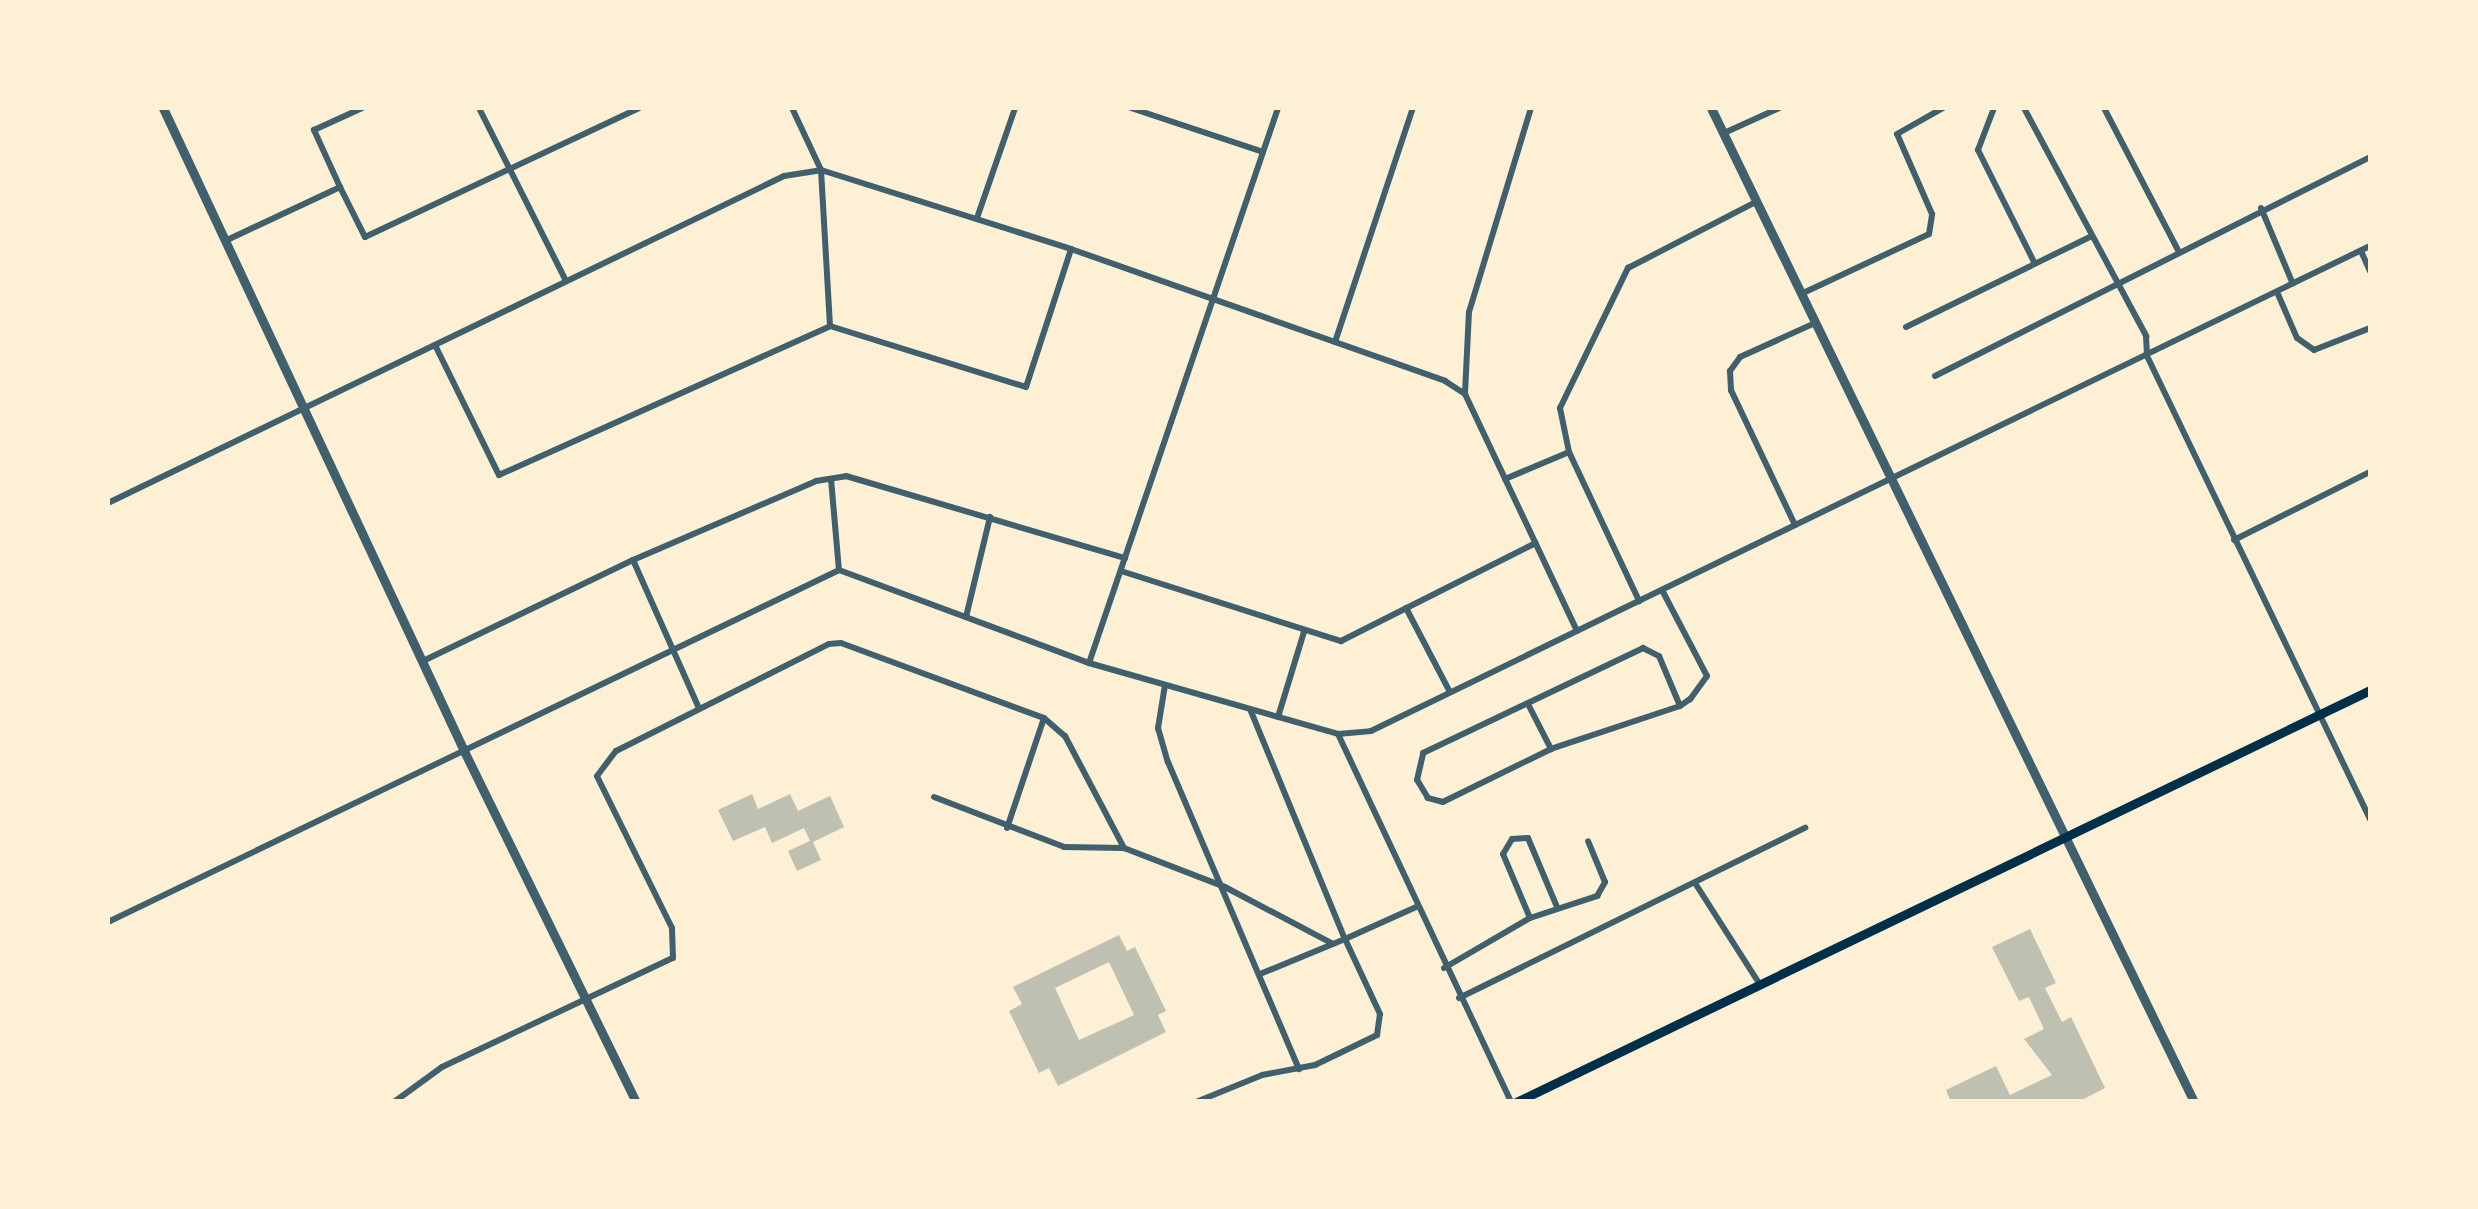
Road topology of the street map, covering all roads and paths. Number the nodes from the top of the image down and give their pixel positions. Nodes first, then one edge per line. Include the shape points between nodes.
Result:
1 (164, 108) edge
2 (362, 108) edge
3 (479, 108) edge
4 (639, 108) edge
5 (792, 108) edge
6 (1015, 108) edge
7 (1131, 108) edge
8 (1278, 108) edge
9 (1414, 108) edge
10 (1530, 108) edge
11 (1711, 108) edge
12 (1779, 108) edge
13 (1943, 108) edge
14 (1994, 108) edge
15 (2024, 108) edge
16 (2104, 108) edge
17 (1724, 133) junction
18 (1263, 152) junction
19 (2370, 157) edge
20 (510, 168) junction
21 (821, 170) junction
22 (340, 187) junction
23 (1756, 202) junction
24 (2262, 208) junction
25 (977, 218) junction
26 (2092, 236) junction
27 (227, 240) junction
28 (2370, 246) edge
29 (1071, 248) junction
30 (2178, 250) junction
31 (2362, 251) junction
32 (2035, 264) junction
33 (2370, 271) edge
34 (565, 279) junction
35 (2293, 284) junction
36 (2119, 286) junction
37 (2277, 292) junction
38 (1801, 294) junction
39 (1214, 300) junction
40 (1815, 323) junction
41 (830, 326) junction
42 (1906, 328) dead end
43 (2370, 328) edge
44 (1335, 342) junction
45 (435, 345) junction
46 (2147, 356) junction
47 (1935, 376) dead end
48 (1465, 394) junction
49 (308, 409) junction
50 (1569, 452) junction
51 (2370, 472) edge
52 (830, 479) junction
53 (1505, 479) junction
54 (1891, 479) junction
55 (108, 503) edge
56 (990, 516) junction
57 (1795, 525) junction
58 (2234, 540) junction
59 (1536, 543) junction
60 (1125, 558) junction
61 (634, 560) junction
62 (840, 570) junction
63 (1121, 571) junction
64 (1662, 590) junction
65 (1639, 601) junction
66 (1406, 608) junction
67 (966, 618) junction
68 (1577, 631) junction
69 (1304, 632) junction
70 (674, 651) junction
71 (422, 661) junction
72 (1089, 664) junction
73 (1165, 685) junction
74 (2370, 690) edge
75 (1450, 692) junction
76 (1528, 704) junction
77 (1680, 706) junction
78 (699, 708) junction
79 (1250, 709) junction
80 (2320, 716) junction
81 (1278, 717) junction
82 (1044, 718) junction
83 (1338, 734) junction
84 (1551, 749) junction
85 (464, 751) junction
86 (934, 797) dead end
87 (2370, 819) edge
88 (1006, 828) junction
89 (1804, 828) dead end
90 (2064, 835) junction
91 (1588, 840) dead end
92 (1124, 848) junction
93 (1695, 883) junction
94 (1225, 886) junction
95 (1556, 906) junction
96 (1416, 907) junction
97 (1530, 918) junction
98 (108, 922) edge
99 (1345, 939) junction
100 (1333, 944) junction
101 (1444, 968) junction
102 (1260, 974) junction
103 (1759, 983) junction
104 (1460, 998) junction
105 (587, 1003) junction
106 (1299, 1069) junction
107 (404, 1090) junction
108 (394, 1102) edge
109 (409, 1102) edge
110 (636, 1102) edge
111 (1196, 1102) edge
112 (1513, 1102) edge
113 (2194, 1102) edge

1 - 27 street
2 - 22 street via 314,130
3 - 20 street
4 - 20 street
5 - 21 street
6 - 25 street
7 - 18 street
8 - 18 street
9 - 44 street
10 - 48 street via 1468,312
11 - 17 street
12 - 17 street
13 - 38 street via 1897,134 1932,214 1929,234
14 - 32 street via 1978,150
15 - 26 street
16 - 30 street
17 - 23 street
18 - 39 street
19 - 24 street
20 - 22 street via 366,236
20 - 34 street
21 - 25 street
21 - 34 street via 784,176
21 - 41 street
22 - 27 street
23 - 38 street
23 - 50 street via 1628,268 1560,408
24 - 30 street
24 - 35 street
25 - 29 street
26 - 32 street
26 - 36 street
27 - 49 street
28 - 31 street
29 - 39 street
29 - 41 street via 1026,386
30 - 36 street
31 - 33 street
31 - 35 street
32 - 42 street
34 - 45 street
35 - 37 street
36 - 46 street via 2146,336
36 - 47 street
37 - 43 street via 2297,338 2314,350
37 - 46 street
38 - 40 street
39 - 44 street
39 - 60 street
40 - 54 street
40 - 57 street via 1740,358 1730,371 1731,390
41 - 45 street via 498,475
44 - 48 street
45 - 49 street
46 - 54 street
46 - 58 street
48 - 53 street
49 - 55 street
49 - 71 street
50 - 53 street
50 - 65 street
51 - 58 street
52 - 56 street via 846,476
52 - 61 street
52 - 62 street
53 - 59 street
54 - 57 street
54 - 90 street
56 - 60 street
56 - 67 street
57 - 64 street
58 - 80 street
59 - 66 street
59 - 68 street
60 - 63 street
61 - 70 street
61 - 71 street
62 - 67 street
62 - 70 street
63 - 69 street
63 - 72 street
64 - 65 street
64 - 77 street via 1707,676
65 - 68 street
66 - 69 street via 1341,641
66 - 75 street
67 - 72 street
68 - 75 street
69 - 81 street
70 - 78 street
70 - 85 street
71 - 85 street
72 - 73 street
73 - 79 street
73 - 94 street via 1158,728 1168,762
74 - 80 main road
75 - 83 street via 1370,731
76 - 77 street via 1643,648 1659,656
76 - 84 street
76 - 84 street via 1423,754 1417,780 1428,798 1443,802
77 - 84 street
78 - 82 street via 841,643
78 - 105 street via 616,751 596,776 676,944 664,967
79 - 81 street
79 - 99 street
80 - 87 street
80 - 90 main road
81 - 83 street
82 - 88 street
82 - 92 street via 1066,736
83 - 96 street
85 - 98 street
85 - 105 street
86 - 88 street
88 - 92 street via 1064,847
89 - 93 street
90 - 103 main road
90 - 113 street
91 - 95 street via 1603,890
92 - 94 street
93 - 103 street
93 - 104 street
94 - 100 street
94 - 102 street
95 - 97 street
95 - 97 street via 1528,838 1512,840 1503,854
96 - 99 street
96 - 101 street
97 - 101 street
99 - 100 street
99 - 106 street via 1381,1026 1377,1035
100 - 102 street
101 - 104 street
102 - 106 street
103 - 112 main road
104 - 112 street
105 - 107 street
105 - 110 street
106 - 111 street via 1262,1074
107 - 108 street
107 - 109 street

